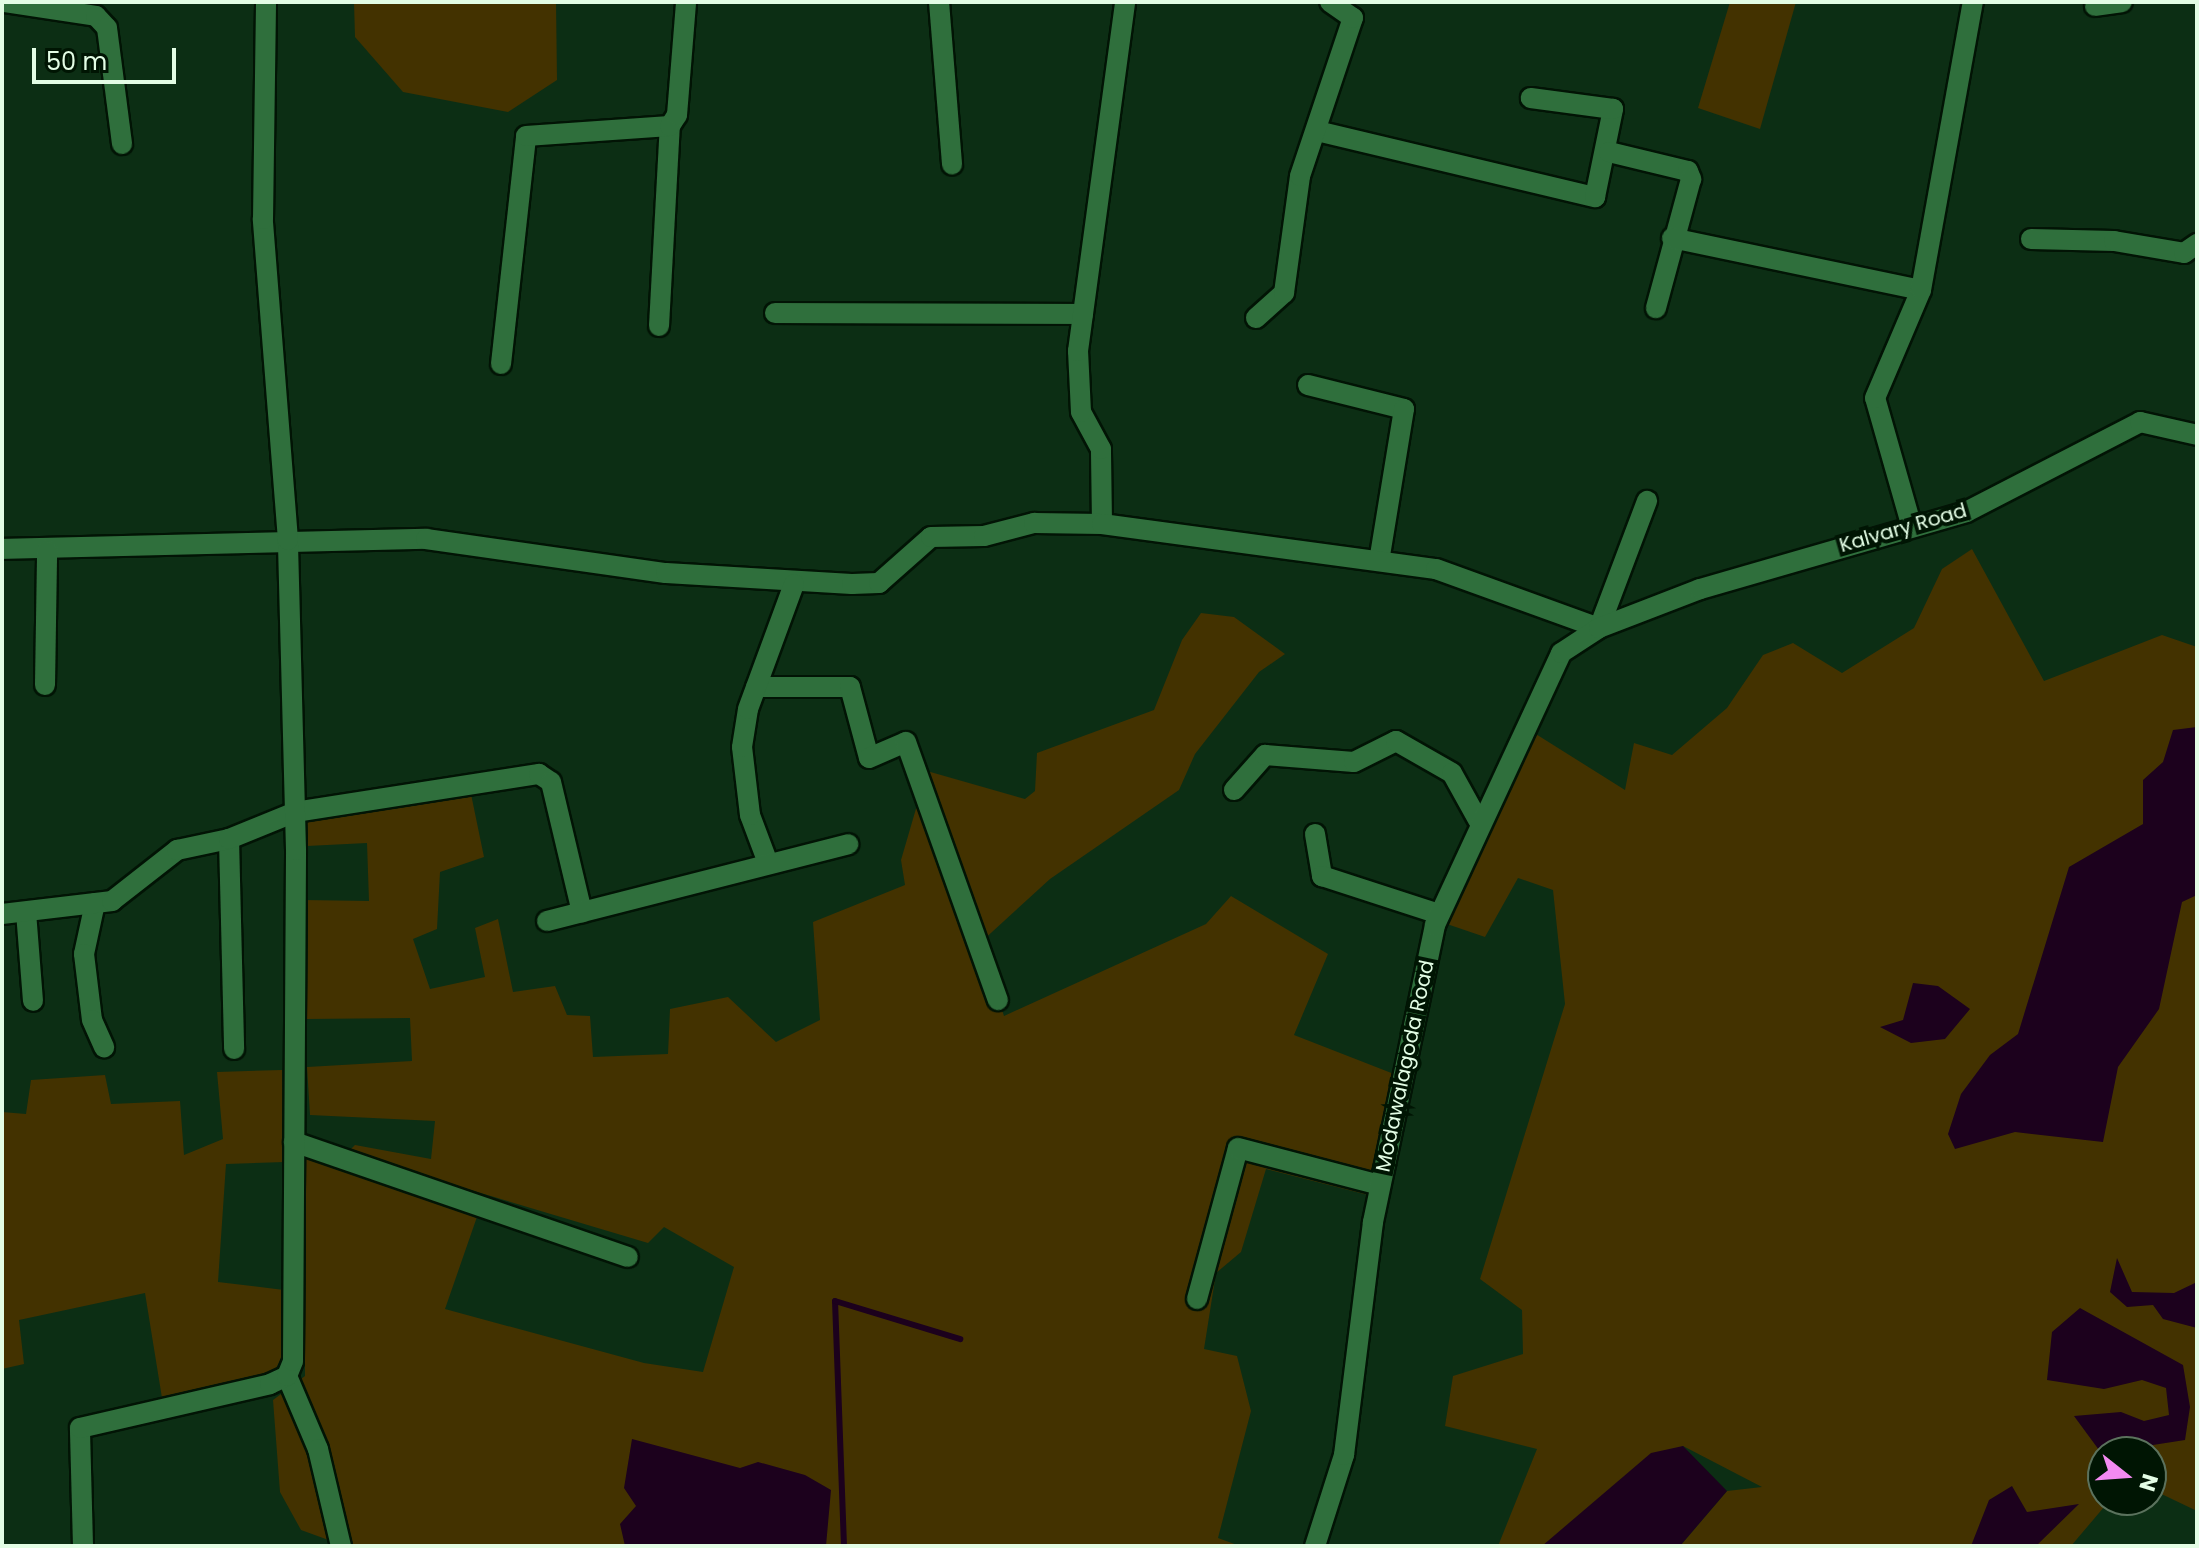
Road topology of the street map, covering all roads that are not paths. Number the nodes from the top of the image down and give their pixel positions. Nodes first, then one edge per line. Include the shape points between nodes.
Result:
1 (5, 2) edge
2 (266, 2) edge
3 (686, 2) edge
4 (939, 2) edge
5 (1125, 2) edge
6 (1330, 2) edge
7 (1973, 2) edge
8 (2122, 2) edge
9 (2095, 6) dead end
10 (1531, 98) dead end
11 (670, 126) junction
12 (1317, 131) junction
13 (122, 144) dead end
14 (1609, 152) junction
15 (952, 164) dead end
16 (1672, 238) junction
17 (2031, 239) dead end
18 (2197, 244) edge
19 (1921, 290) junction
20 (1656, 308) dead end
21 (775, 313) dead end
22 (1083, 314) junction
23 (1256, 318) dead end
24 (659, 326) dead end
25 (501, 364) dead end
26 (1308, 385) dead end
27 (2197, 435) edge
28 (1647, 501) dead end
29 (1102, 524) junction
30 (1911, 524) junction
31 (288, 540) junction
32 (2, 549) edge
33 (47, 551) junction
34 (1379, 561) junction
35 (794, 584) junction
36 (1599, 628) junction
37 (45, 685) dead end
38 (756, 687) junction
39 (1234, 790) dead end
40 (295, 812) junction
41 (1478, 820) junction
42 (1315, 834) dead end
43 (229, 839) junction
44 (848, 844) dead end
45 (768, 863) junction
46 (95, 903) junction
47 (26, 912) junction
48 (582, 912) junction
49 (2, 914) edge
50 (1439, 914) junction
51 (547, 921) dead end
52 (998, 1000) dead end
53 (33, 1001) dead end
54 (104, 1047) dead end
55 (234, 1049) dead end
56 (294, 1142) junction
57 (1380, 1185) junction
58 (628, 1257) dead end
59 (1197, 1299) dead end
60 (287, 1376) junction
61 (83, 1546) edge
62 (341, 1546) edge
63 (1315, 1546) edge

1 - 13 street via 96,16 107,28
2 - 31 street via 263,219
3 - 11 street via 677,115
4 - 15 street
5 - 22 street
6 - 12 street via 1353,18
7 - 19 street
8 - 9 street
10 - 14 street via 1613,109
11 - 24 street
11 - 25 street via 526,136
12 - 14 street via 1595,197
12 - 23 street via 1293,212 1284,293
14 - 16 street via 1688,171
16 - 19 street
16 - 20 street
17 - 18 street via 2114,241 2184,253
19 - 30 street via 1875,398
21 - 22 street
22 - 29 street via 1079,395 1101,449
26 - 34 street via 1404,409
27 - 30 street, Kalvary Road via 2140,422 1966,512
28 - 36 street
29 - 34 street
29 - 35 street via 1034,523 984,536 931,537 879,583
30 - 36 street, Kalvary Road
31 - 33 street
31 - 35 street via 426,539
31 - 40 street
32 - 33 street
33 - 37 street
34 - 36 street via 1436,569
35 - 38 street
36 - 41 street, Modawalagoda Road via 1561,653
38 - 45 street via 743,776
38 - 52 street via 850,687 869,758 906,742
39 - 41 street via 1265,755 1354,762 1396,741 1452,773
40 - 43 street
40 - 48 street via 539,774 551,782
40 - 56 street
41 - 50 street, Modawalagoda Road
42 - 50 street via 1322,876
43 - 46 street via 177,850 125,892
43 - 55 street
44 - 45 street
45 - 48 street
46 - 47 street
46 - 54 street via 84,954 92,1020
47 - 49 street
47 - 53 street
48 - 51 street
50 - 57 street, Modawalagoda Road
56 - 58 street
56 - 60 street
57 - 59 street via 1238,1148
57 - 63 street, Modawalagoda Road via 1344,1455
60 - 61 street via 80,1428
60 - 62 street via 318,1449

